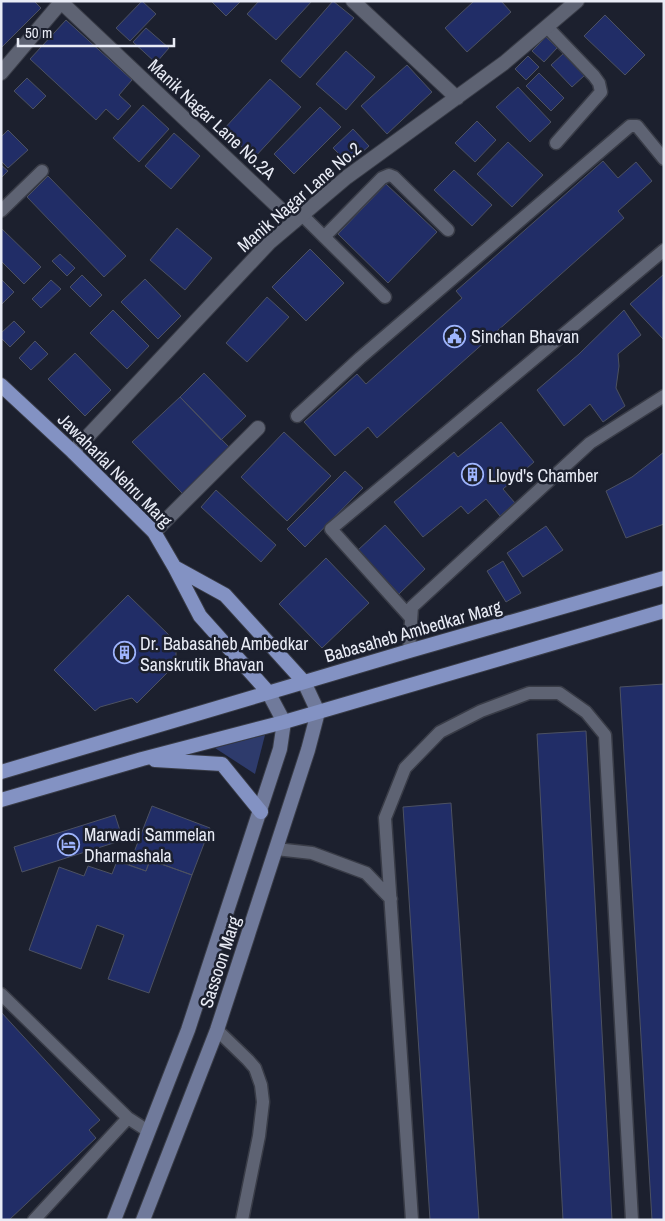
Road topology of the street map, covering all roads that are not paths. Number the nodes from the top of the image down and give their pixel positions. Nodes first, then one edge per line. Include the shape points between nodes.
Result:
1 (577, 1) edge
2 (61, 2) edge
3 (355, 2) edge
4 (547, 27) junction
5 (1, 73) edge
6 (457, 98) junction
7 (556, 143) dead end
8 (664, 159) edge
9 (42, 171) dead end
10 (1, 210) edge
11 (298, 218) junction
12 (448, 230) dead end
13 (324, 237) junction
14 (664, 250) edge
15 (385, 297) dead end
16 (1, 385) edge
17 (664, 396) edge
18 (297, 416) dead end
19 (258, 428) dead end
20 (73, 452) junction
21 (154, 532) junction
22 (175, 568) junction
23 (664, 578) edge
24 (664, 611) edge
25 (411, 618) junction
26 (409, 650) junction
27 (304, 682) junction
28 (268, 692) junction
29 (318, 712) junction
30 (284, 722) junction
31 (142, 759) junction
32 (1, 772) edge
33 (1, 800) edge
34 (261, 812) junction
35 (276, 849) junction
36 (391, 899) junction
37 (1, 994) edge
38 (217, 1030) junction
39 (128, 1118) junction
40 (148, 1131) junction
41 (34, 1220) edge
42 (114, 1220) edge
43 (143, 1220) edge
44 (242, 1220) edge
45 (412, 1220) edge
46 (632, 1220) edge

1 - 4 street, Manik Nagar Lane No.2
2 - 5 street
2 - 11 street, Manik Nagar Lane No.2A
3 - 6 street
4 - 6 street, Manik Nagar Lane No.2
4 - 7 lane via 599,82 601,92
6 - 11 street, Manik Nagar Lane No.2 via 347,177
8 - 18 lane via 637,126 630,126
9 - 10 lane
11 - 13 lane
11 - 20 street, Manik Nagar Lane No.2 via 269,243
12 - 13 lane via 389,175 382,178
13 - 15 lane
14 - 25 lane via 331,529
16 - 20 main road, Jawaharlal Nehru Marg
17 - 25 lane via 590,443 412,607
19 - 21 street
20 - 21 main road, Jawaharlal Nehru Marg
21 - 22 main road, Jawaharlal Nehru Marg
22 - 27 main road via 225,595
22 - 28 main road, Jawaharlal Nehru Marg via 200,616
23 - 26 main road, Babasaheb Ambedkar Marg
24 - 29 main road
25 - 26 lane
26 - 27 main road, Babasaheb Ambedkar Marg
27 - 28 main road, Babasaheb Ambedkar Marg
27 - 29 main road
28 - 30 main road
28 - 32 main road, Babasaheb Ambedkar Marg
29 - 30 main road
29 - 35 main road, Sassoon Marg
30 - 31 main road
30 - 34 main road, Sassoon Marg via 280,749
31 - 33 main road
31 - 34 main road via 222,764
34 - 40 main road, Sassoon Marg via 188,1030
35 - 36 lane via 312,853 366,873
35 - 38 main road, Sassoon Marg
36 - 45 lane
36 - 46 lane via 385,818 405,768 440,732 481,711 529,693 559,693 586,712 605,735
37 - 39 lane
38 - 43 main road, Sassoon Marg
38 - 44 lane via 255,1068 262,1085 259,1136
39 - 40 lane
39 - 41 lane
40 - 42 main road, Sassoon Marg

